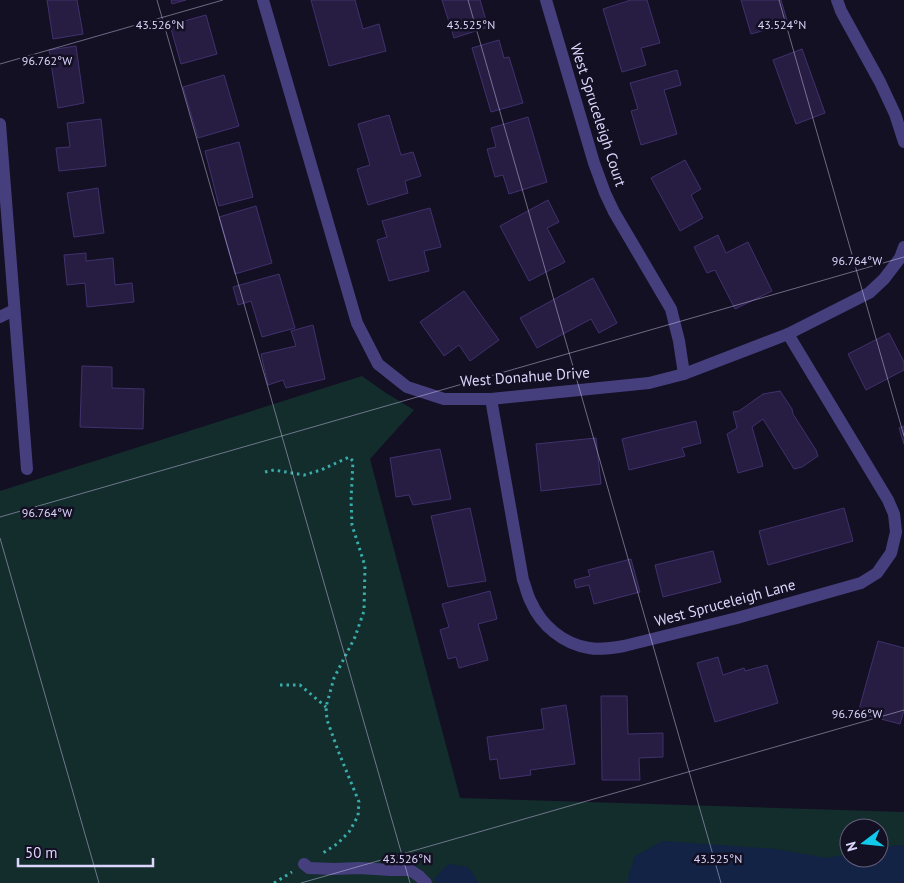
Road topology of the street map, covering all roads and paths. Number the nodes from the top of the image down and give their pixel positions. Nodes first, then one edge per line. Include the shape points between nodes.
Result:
1 (263, 0) edge
2 (546, 0) edge
3 (837, 0) edge
4 (0, 124) edge
5 (904, 142) edge
6 (904, 247) edge
7 (14, 310) junction
8 (0, 317) edge
9 (788, 334) junction
10 (684, 374) junction
11 (492, 399) junction
12 (27, 468) dead end
13 (265, 472) dead end
14 (280, 685) dead end
15 (326, 707) junction
16 (304, 864) junction
17 (274, 883) edge
18 (426, 883) edge

1 - 11 street, West Donahue Drive via 357,323 378,364 407,386 444,399
2 - 10 street, West Spruceleigh Court via 605,193 671,309
3 - 5 street via 880,82
4 - 7 street
6 - 9 street, West Donahue Drive via 900,258 870,293
7 - 8 street
7 - 12 street
9 - 10 street, West Donahue Drive
9 - 11 street, West Spruceleigh Lane via 888,500 896,532 891,553 878,572 861,583 624,646 588,648 568,641 542,621 530,602
10 - 11 street, West Donahue Drive via 649,383
13 - 15 path via 304,474 349,457 353,461 352,525 365,566 364,611 334,678
14 - 15 path via 300,685
15 - 16 path via 327,720 359,802 358,816 337,844
16 - 17 path
16 - 18 street via 309,868 410,870

